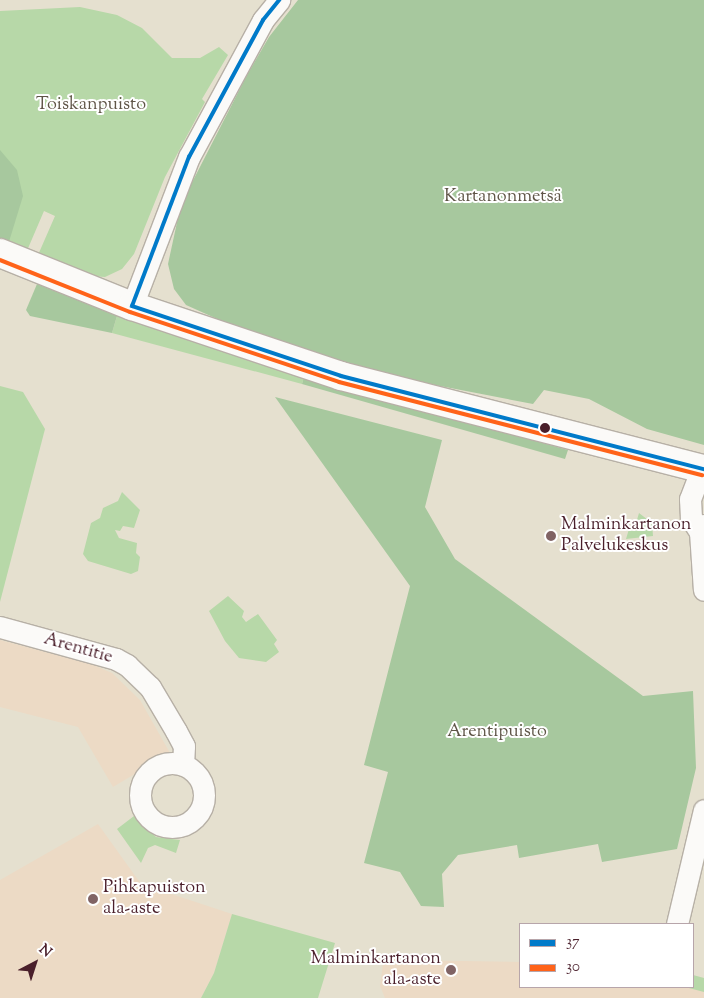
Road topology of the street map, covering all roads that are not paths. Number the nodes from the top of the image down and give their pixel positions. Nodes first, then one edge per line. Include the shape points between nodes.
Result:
1 (279, 0) edge
2 (0, 253) edge
3 (132, 306) junction
4 (703, 472) edge
5 (702, 529) edge
6 (704, 590) edge
7 (0, 628) edge
8 (183, 765) dead end
9 (704, 810) edge
10 (676, 923) edge

1 - 3 street via 263,20 189,157
2 - 3 main road
3 - 4 main road via 341,376
4 - 5 street via 690,499 691,518
5 - 6 street
7 - 8 street, Arentitie via 116,659 127,665 150,687 176,731 184,746
9 - 10 street

